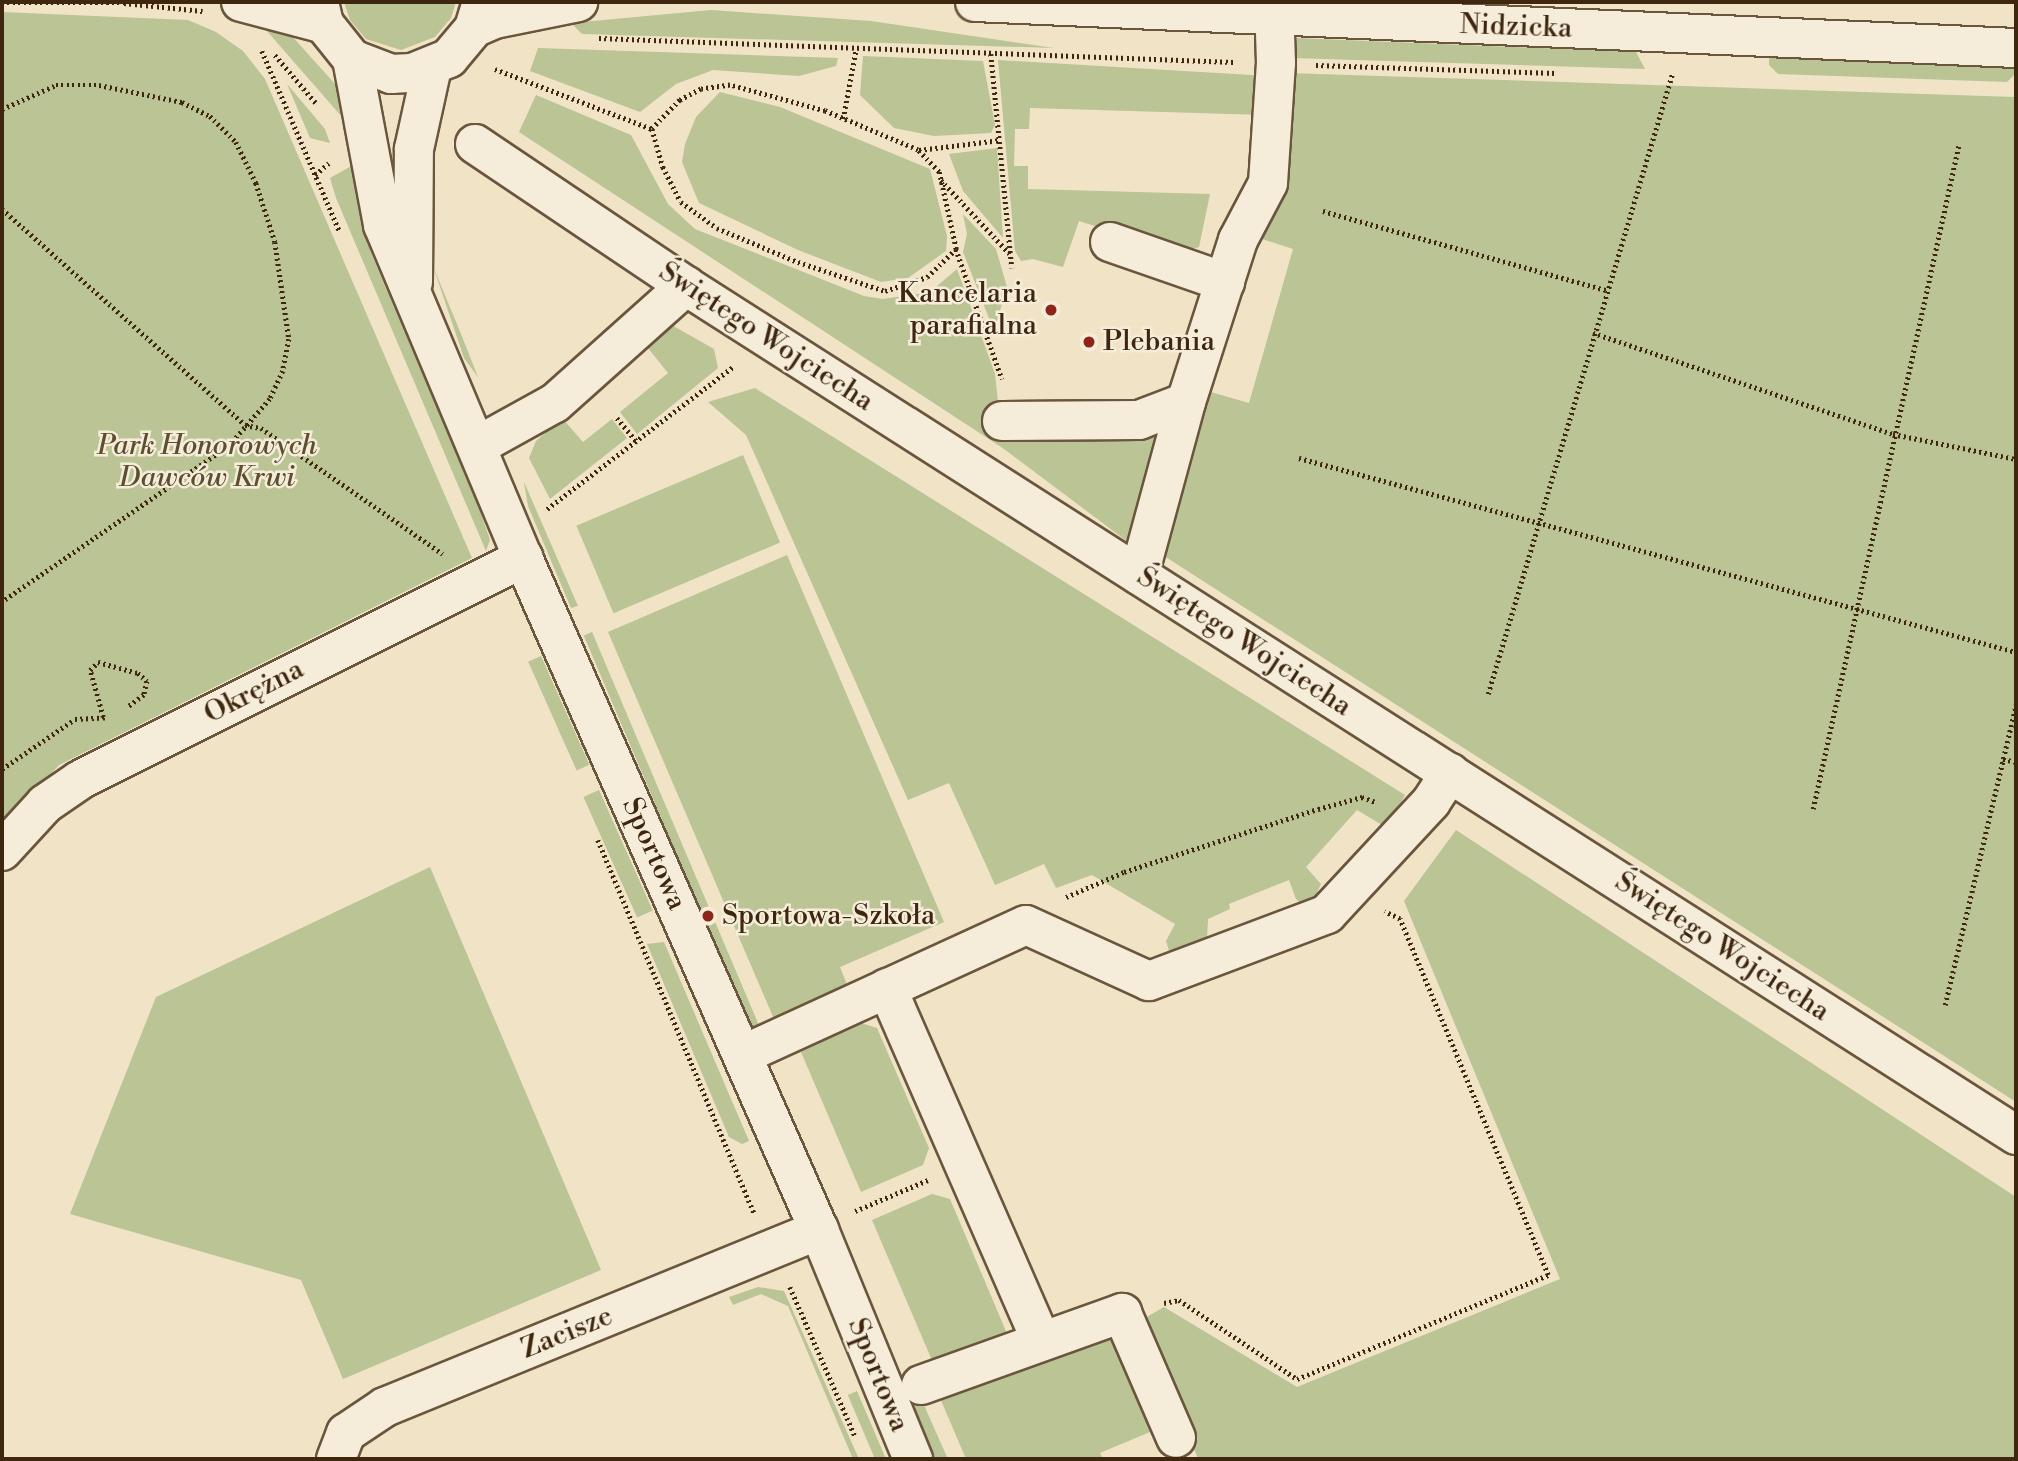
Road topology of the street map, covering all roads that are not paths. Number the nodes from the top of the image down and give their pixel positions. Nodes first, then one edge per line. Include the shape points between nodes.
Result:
1 (975, 2) edge
2 (227, 7) edge
3 (1275, 9) edge
4 (321, 13) edge
5 (478, 15) edge
6 (582, 20) edge
7 (2016, 48) edge
8 (352, 59) junction
9 (432, 67) junction
10 (475, 145) dead end
11 (1110, 242) dead end
12 (1225, 282) junction
13 (687, 286) junction
14 (412, 288) junction
15 (1186, 402) junction
16 (1012, 421) road end
17 (477, 446) junction
18 (523, 558) junction
19 (1139, 575) junction
20 (1450, 774) junction
21 (2, 852) edge
22 (887, 988) junction
23 (742, 1055) junction
24 (2016, 1135) edge
25 (833, 1222) junction
26 (1041, 1342) junction
27 (921, 1385) dead end
28 (1176, 1438) dead end
29 (336, 1459) edge
30 (913, 1459) edge

1 - 3 street, Nidzicka
2 - 4 street
3 - 7 street, Nidzicka
3 - 12 street via 1268,183 1238,240
4 - 8 street
5 - 6 street
5 - 9 street via 464,45
8 - 9 street via 391,74
8 - 14 street, Sportowa via 365,111 376,199
9 - 14 street via 414,149
10 - 13 street, Świętego Wojciecha
11 - 12 street
12 - 15 street
13 - 17 street via 555,402
13 - 19 street, Świętego Wojciecha
14 - 17 street, Sportowa
15 - 16 street via 1139,420
15 - 19 street
17 - 18 street, Sportowa
18 - 21 street, Okrężna via 80,780 45,804
18 - 23 street, Sportowa
19 - 20 street, Świętego Wojciecha
20 - 22 street via 1327,914 1149,981 1026,925
20 - 24 street, Świętego Wojciecha
22 - 23 street
22 - 26 street
23 - 25 street, Sportowa
25 - 29 street, Zacisze via 386,1407 346,1433
25 - 30 street, Sportowa
26 - 27 street
26 - 28 street via 1122,1313

